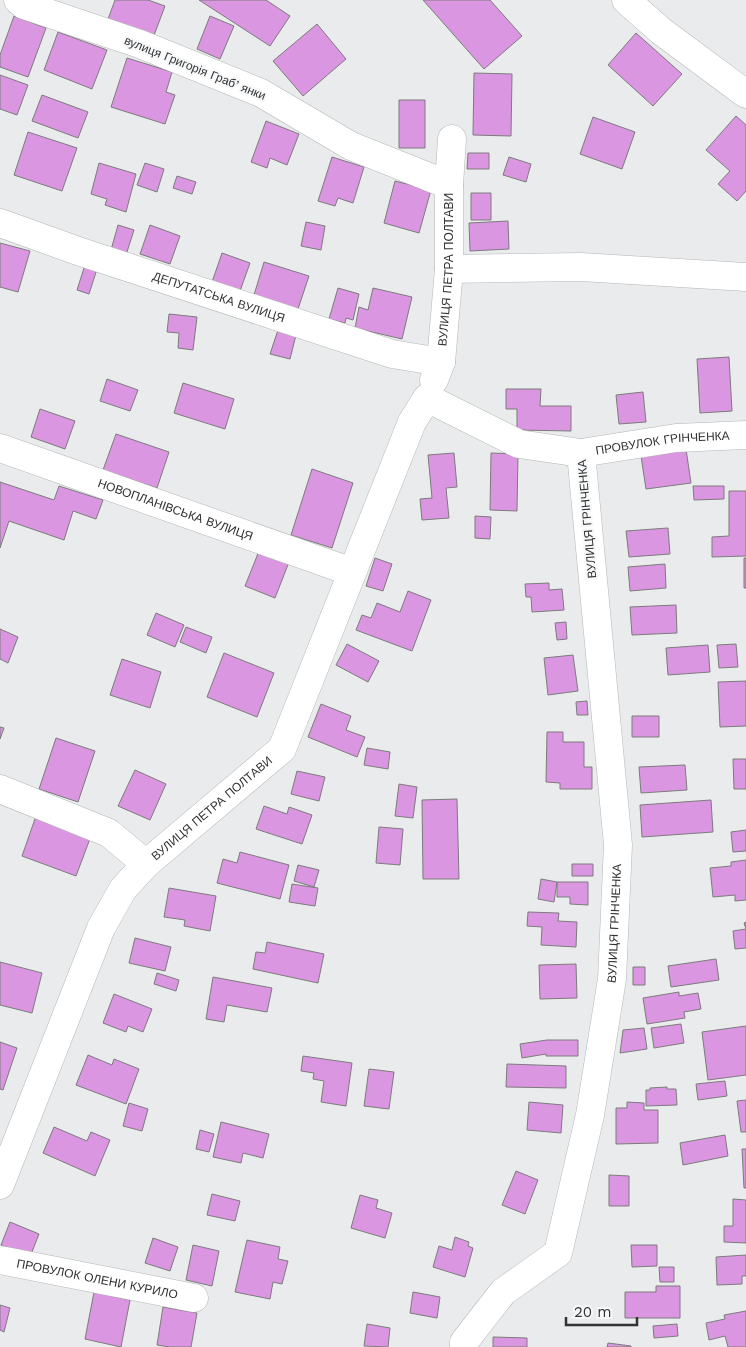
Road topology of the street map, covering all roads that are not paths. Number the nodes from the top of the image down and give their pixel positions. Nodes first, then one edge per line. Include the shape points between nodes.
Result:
1 (18, 0) edge
2 (626, 0) edge
3 (746, 94) edge
4 (452, 139) dead end
5 (449, 185) junction
6 (0, 223) edge
7 (450, 269) junction
8 (746, 276) edge
9 (441, 362) junction
10 (427, 398) junction
11 (746, 435) edge
12 (0, 448) edge
13 (580, 452) junction
14 (352, 572) junction
15 (0, 789) edge
16 (146, 864) junction
17 (0, 1185) edge
18 (0, 1260) edge
19 (194, 1298) dead end
20 (464, 1347) edge

1 - 5 street, вулиця Григорія Грабʼянки via 24,5 140,44 261,93 351,146
2 - 3 street via 661,31
4 - 5 street, ВУЛИЦЯ ПЕТРА ПОЛТАВИ
5 - 7 street, ВУЛИЦЯ ПЕТРА ПОЛТАВИ
6 - 9 street, ДЕПУТАТСЬКА ВУЛИЦЯ via 392,354
7 - 8 street via 581,267
7 - 9 street, ВУЛИЦЯ ПЕТРА ПОЛТАВИ
9 - 10 street, ВУЛИЦЯ ПЕТРА ПОЛТАВИ
10 - 13 street via 519,444
10 - 14 street, ВУЛИЦЯ ПЕТРА ПОЛТАВИ via 412,422
11 - 13 street, ПРОВУЛОК ГРІНЧЕНКА via 676,438
12 - 14 street, НОВОПЛАНІВСЬКА ВУЛИЦЯ
13 - 20 street, ВУЛИЦЯ ГРІНЧЕНКА via 618,845 612,979 590,1115 558,1253 503,1292 464,1342
14 - 16 street, ВУЛИЦЯ ПЕТРА ПОЛТАВИ via 282,749
15 - 16 street via 109,834
16 - 17 street, ВУЛИЦЯ ПЕТРА ПОЛТАВИ via 123,889 101,928
18 - 19 street, ПРОВУЛОК ОЛЕНИ КУРИЛО

